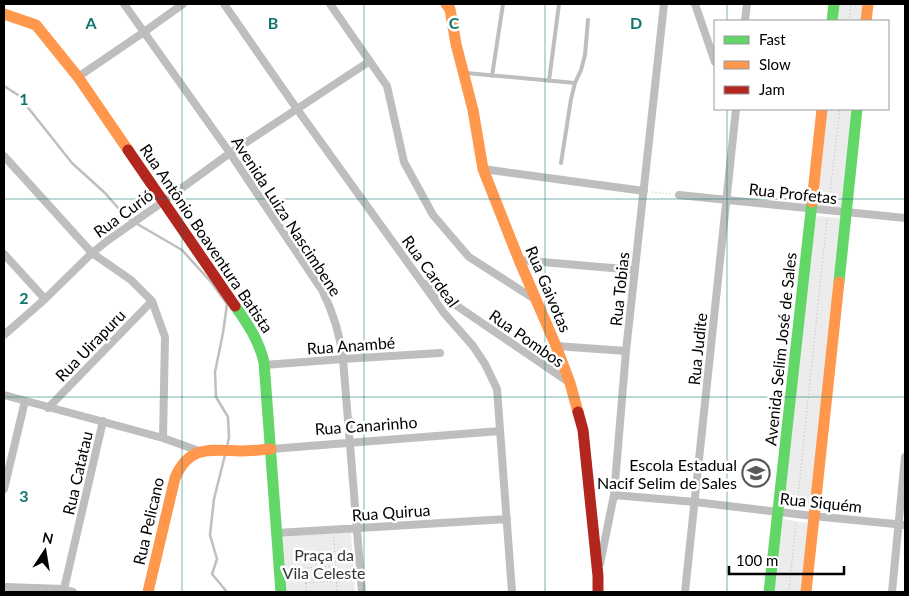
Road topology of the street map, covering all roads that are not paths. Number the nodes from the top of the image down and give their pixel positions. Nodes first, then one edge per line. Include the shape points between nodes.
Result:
1 (124, 4) edge
2 (182, 4) edge
3 (224, 4) edge
4 (330, 4) edge
5 (446, 4) edge
6 (503, 4) edge
7 (559, 4) edge
8 (664, 4) edge
9 (695, 4) edge
10 (746, 4) edge
11 (834, 4) edge
12 (868, 4) edge
13 (4, 14) edge
14 (588, 20) dead end
15 (745, 20) edge
16 (832, 20) edge
17 (866, 20) edge
18 (144, 32) junction
19 (714, 59) edge
20 (370, 61) junction
21 (464, 73) junction
22 (492, 76) junction
23 (78, 77) junction
24 (549, 81) junction
25 (575, 83) junction
26 (297, 109) junction
27 (732, 110) edge
28 (736, 110) edge
29 (822, 110) edge
30 (857, 110) edge
31 (735, 118) junction
32 (230, 153) junction
33 (4, 156) edge
34 (561, 163) dead end
35 (484, 169) junction
36 (644, 191) junction
37 (679, 195) road end
38 (726, 200) junction
39 (164, 201) junction
40 (811, 209) junction
41 (846, 213) junction
42 (905, 218) edge
43 (92, 253) junction
44 (4, 254) edge
45 (519, 260) junction
46 (635, 270) junction
47 (420, 280) junction
48 (45, 299) junction
49 (536, 300) junction
50 (152, 301) junction
51 (4, 335) edge
52 (556, 346) junction
53 (626, 351) junction
54 (440, 353) dead end
55 (343, 359) junction
56 (264, 365) junction
57 (570, 383) junction
58 (4, 395) edge
59 (25, 401) junction
60 (48, 408) junction
61 (103, 421) junction
62 (500, 431) junction
63 (163, 438) junction
64 (350, 442) junction
65 (271, 449) junction
66 (208, 452) junction
67 (905, 457) edge
68 (4, 489) edge
69 (614, 495) junction
70 (695, 502) junction
71 (777, 511) junction
72 (813, 516) junction
73 (507, 519) junction
74 (902, 525) edge
75 (357, 528) junction
76 (277, 534) junction
77 (598, 576) junction
78 (4, 587) edge
79 (64, 589) junction
80 (73, 592) edge
81 (148, 592) edge
82 (282, 592) edge
83 (362, 592) edge
84 (512, 592) edge
85 (598, 592) edge
86 (685, 592) edge
87 (769, 592) edge
88 (806, 592) edge
89 (892, 592) edge

1 - 18 street, Avenida Luiza Nascimbene
2 - 18 street
3 - 26 street, Rua Cardeal
4 - 20 street
5 - 21 street, Rua Gaivotas via 450,8
6 - 22 lane
7 - 24 lane
8 - 36 street, Rua Tobias
9 - 19 street
10 - 15 street
11 - 16 street
12 - 17 street
13 - 23 street, Rua Antônio Boaventura Batista via 36,24
14 - 25 lane via 585,55
18 - 23 street
18 - 32 street, Avenida Luiza Nascimbene
20 - 26 street, Rua Curió
20 - 49 street via 387,86 404,162 433,215 469,257
21 - 22 lane
21 - 35 street, Rua Gaivotas
22 - 24 lane
23 - 39 street, Rua Antônio Boaventura Batista
24 - 25 lane
25 - 34 lane
26 - 32 street, Rua Curió
26 - 47 street, Rua Cardeal
27 - 31 street
28 - 31 street, Rua Judite
29 - 40 street, Avenida Selim José de Sales
30 - 41 street
31 - 38 street, Rua Judite
32 - 39 street, Rua Curió
32 - 55 street, Avenida Luiza Nascimbene via 322,290 336,323
33 - 43 street
35 - 36 street
35 - 45 street, Rua Gaivotas
36 - 46 street, Rua Tobias
37 - 38 street, Rua Profetas
38 - 40 street, Rua Profetas
38 - 70 street, Rua Judite
39 - 43 street, Rua Curió
39 - 56 street, Rua Antônio Boaventura Batista via 245,320 260,348
40 - 41 street, Rua Profetas
40 - 71 street, Avenida Selim José de Sales
41 - 42 street, Rua Profetas
41 - 72 street
43 - 48 street, Rua Curió
43 - 50 street via 132,280
44 - 48 street
45 - 46 street
45 - 49 street, Rua Gaivotas
46 - 53 street, Rua Tobias
47 - 57 street, Rua Pombos
47 - 62 street, Rua Cardeal via 485,364 497,389
48 - 51 street, Rua Curió
49 - 52 street, Rua Gaivotas
50 - 60 street, Rua Uirapuru
50 - 63 street via 165,337
52 - 53 street
52 - 57 street, Rua Gaivotas
53 - 69 street, Rua Tobias
54 - 55 street, Rua Anambé
55 - 56 street, Rua Anambé
55 - 64 street, Avenida Luiza Nascimbene
56 - 65 street, Rua Antônio Boaventura Batista
57 - 77 street, Rua Gaivotas via 583,430
58 - 59 street
59 - 60 street
59 - 68 street
60 - 61 street
61 - 63 street
61 - 79 street, Rua Catatau
62 - 64 street, Rua Canarinho
62 - 73 street, Rua Cardeal
63 - 66 street
64 - 65 street, Rua Canarinho
64 - 75 street, Avenida Luiza Nascimbene
65 - 66 street, Rua Canarinho
65 - 76 street, Rua Antônio Boaventura Batista
66 - 81 street, Rua Pelicano via 187,458 175,478
67 - 74 street
69 - 70 street, Rua Siquém
69 - 77 street, Rua Tobias
70 - 71 street, Rua Siquém
70 - 86 street, Rua Judite
71 - 72 street, Rua Siquém
71 - 87 street, Avenida Selim José de Sales
72 - 74 street, Rua Siquém
72 - 88 street
73 - 75 street, Rua Quirua
73 - 84 street, Rua Cardeal
74 - 89 street
75 - 76 street, Rua Quirua
75 - 83 street, Avenida Luiza Nascimbene
76 - 82 street, Rua Antônio Boaventura Batista
77 - 85 street, Rua Gaivotas
78 - 79 street
79 - 80 street

